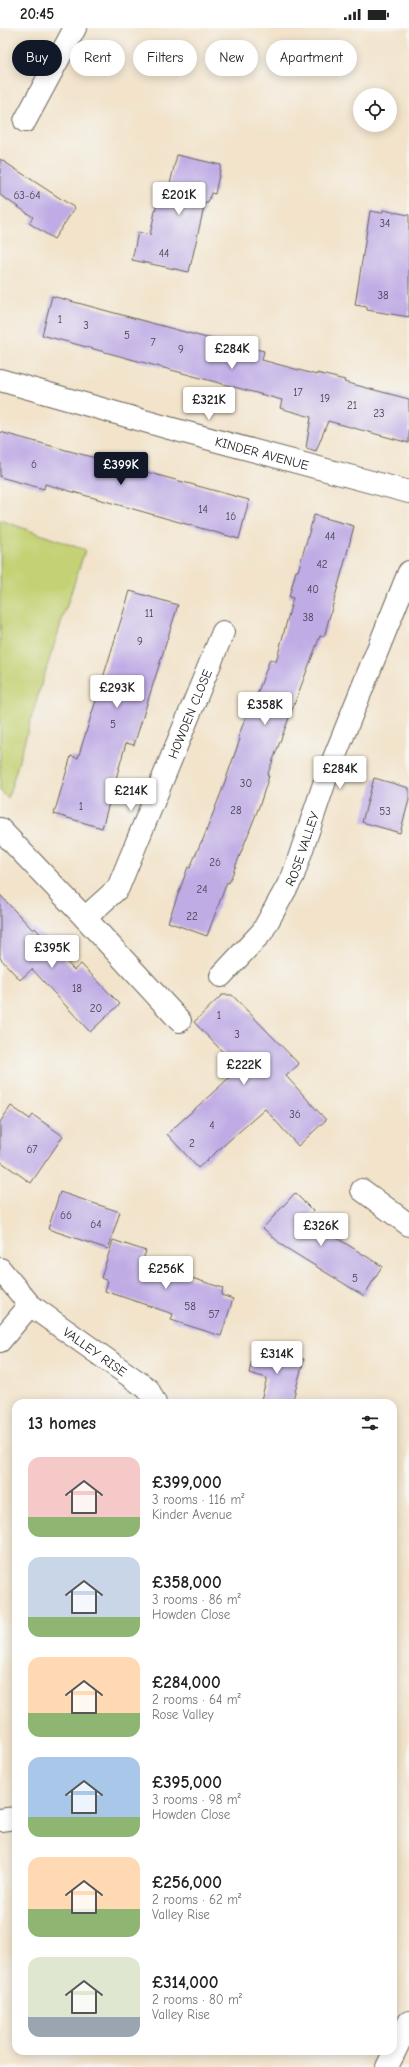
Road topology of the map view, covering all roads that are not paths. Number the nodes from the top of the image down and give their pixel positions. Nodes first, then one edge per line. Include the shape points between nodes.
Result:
1 (75, 28) edge
2 (25, 120) dead end
3 (0, 380) edge
4 (409, 492) edge
5 (409, 572) edge
6 (223, 632) dead end
7 (0, 829) edge
8 (85, 918) junction
9 (222, 976) dead end
10 (180, 1021) dead end
11 (362, 1190) dead end
12 (409, 1225) edge
13 (0, 1269) edge
14 (30, 1305) junction
15 (0, 1341) edge
16 (153, 1399) edge
17 (12, 1818) edge
18 (0, 1820) edge
19 (409, 2022) edge
20 (397, 2047) edge
21 (393, 2055) edge
22 (387, 2067) edge

1 - 2 street
3 - 4 street, KINDER AVENUE
5 - 9 street, ROSE VALLEY via 326,778 294,876 262,932
6 - 8 street, HOWDEN CLOSE via 118,888
7 - 8 street
8 - 10 street
11 - 12 street
13 - 14 street, VALLEY RISE
14 - 15 street
14 - 16 street, VALLEY RISE via 148,1390
17 - 18 street
19 - 20 street
21 - 22 street

